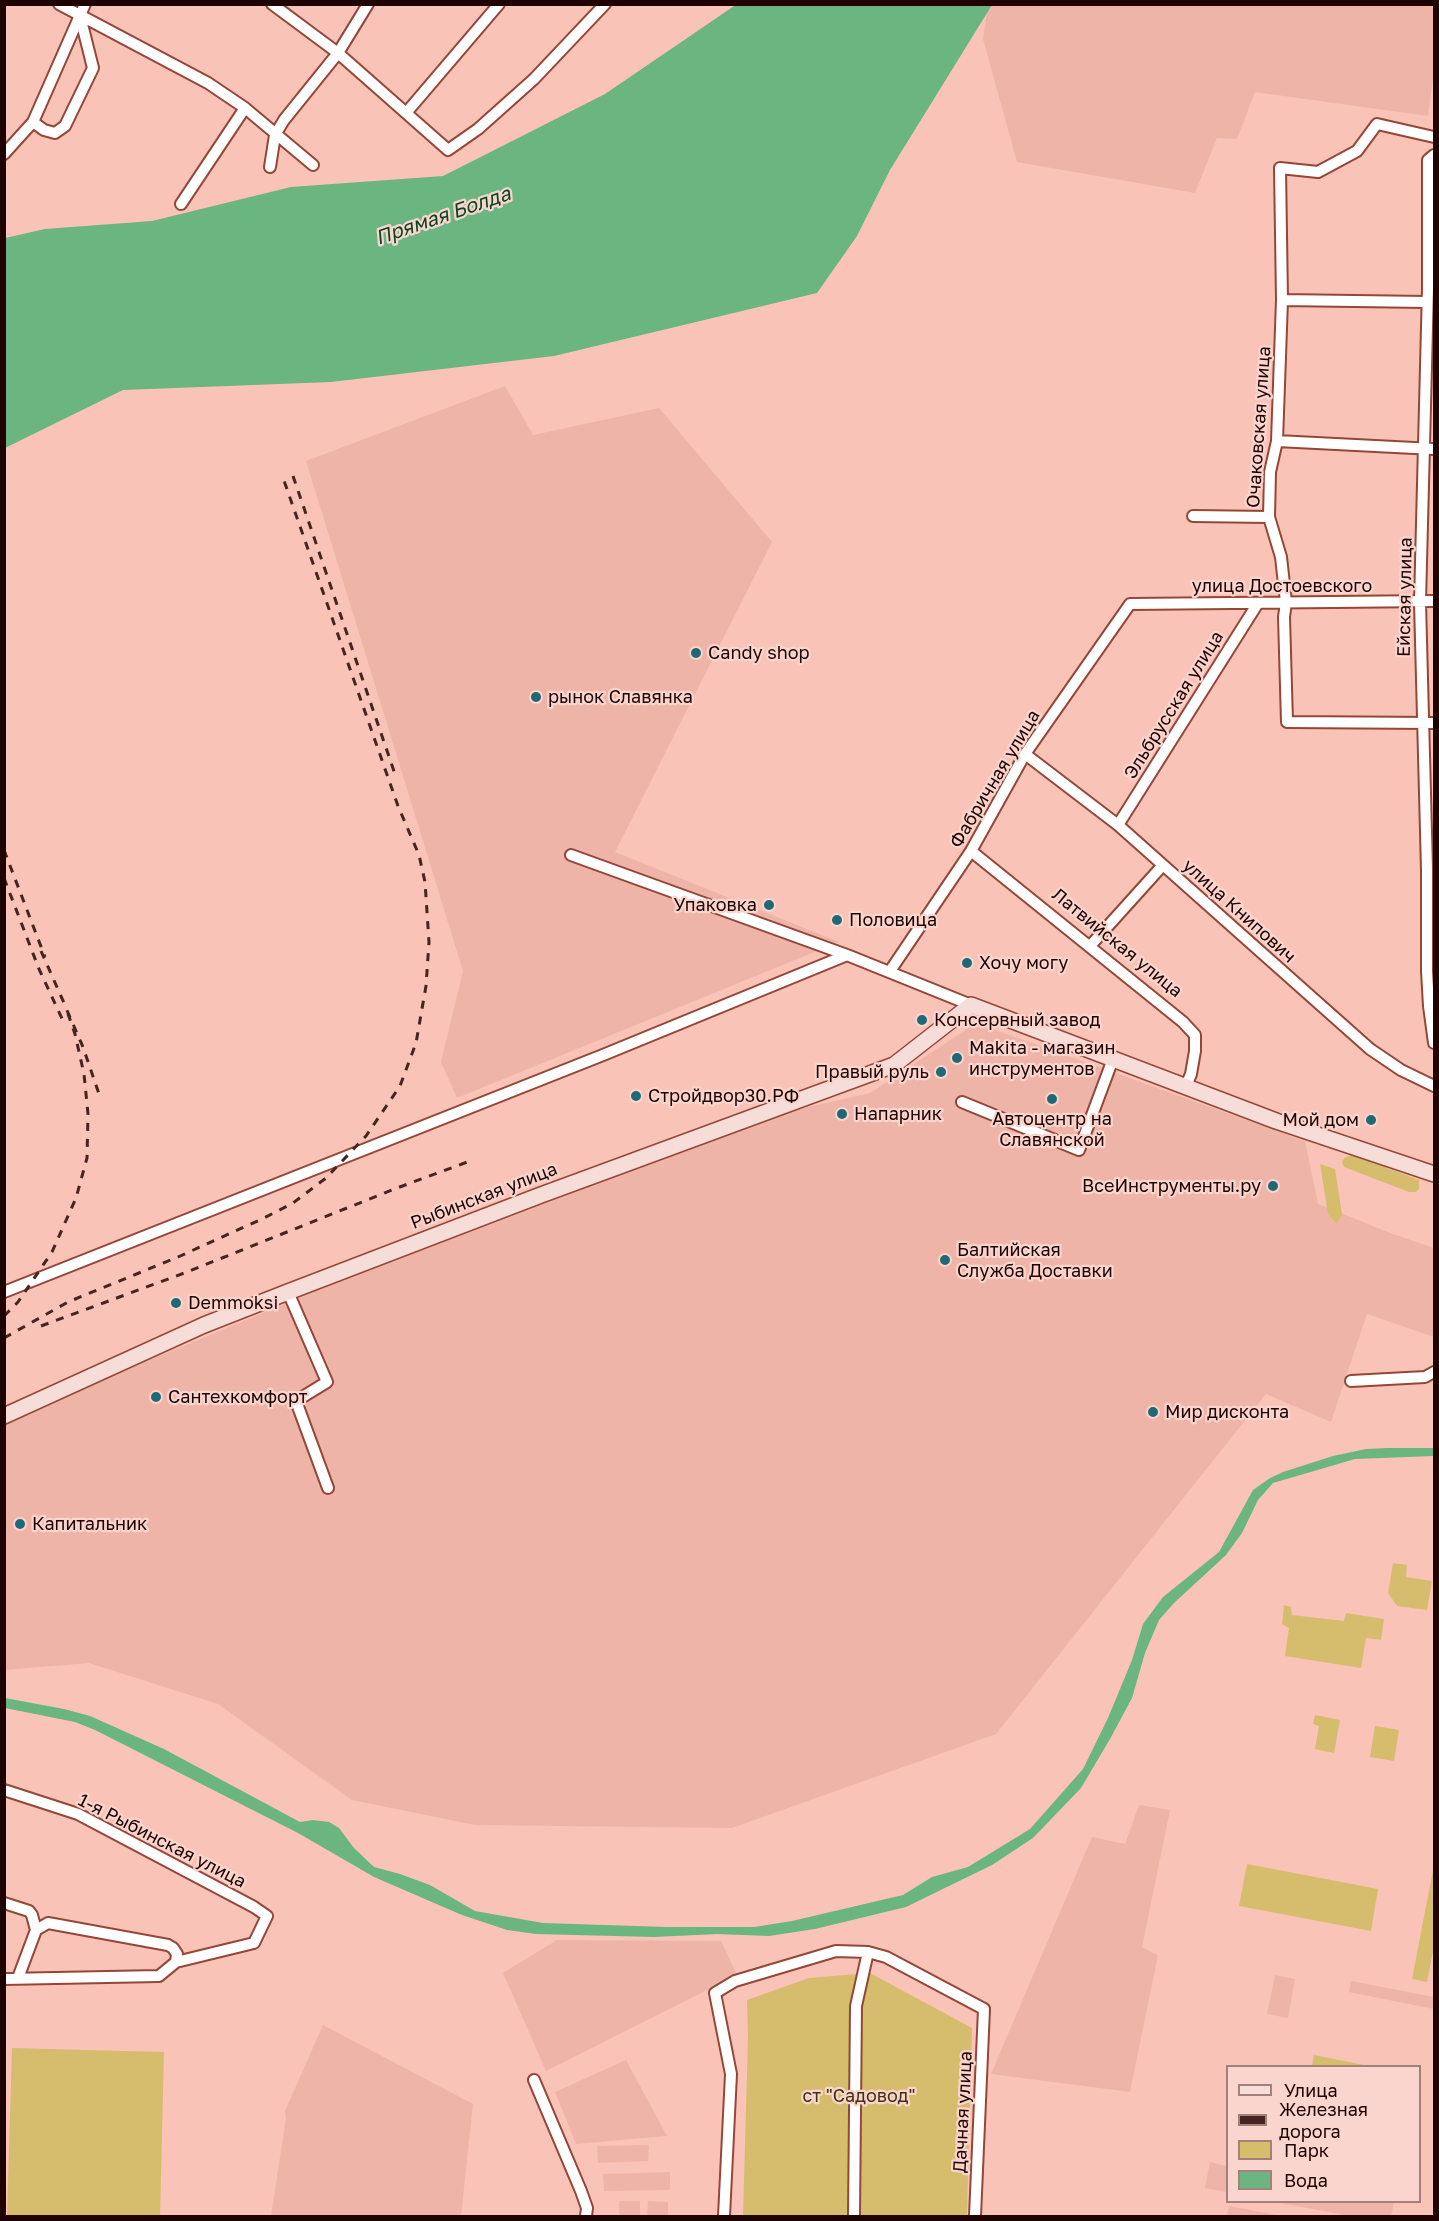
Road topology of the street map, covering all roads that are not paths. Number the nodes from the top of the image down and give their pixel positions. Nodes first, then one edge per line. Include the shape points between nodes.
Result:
1 (59, 4) edge
2 (85, 4) edge
3 (272, 4) edge
4 (368, 4) edge
5 (499, 4) edge
6 (605, 4) edge
7 (80, 16) junction
8 (338, 52) junction
9 (245, 108) junction
10 (406, 113) junction
11 (33, 122) junction
12 (275, 135) junction
13 (1434, 137) edge
14 (4, 154) edge
15 (1434, 155) edge
16 (313, 165) dead end
17 (270, 167) dead end
18 (181, 204) dead end
19 (1431, 288) edge
20 (1282, 300) junction
21 (1427, 302) junction
22 (1277, 441) junction
23 (1430, 449) edge
24 (1193, 516) dead end
25 (1269, 517) junction
26 (1434, 601) edge
27 (1286, 602) junction
28 (1420, 602) junction
29 (1258, 603) junction
30 (1130, 604) joint
31 (1422, 723) junction
32 (1434, 723) edge
33 (1025, 754) junction
34 (1118, 825) junction
35 (970, 851) junction
36 (572, 855) dead end
37 (1163, 865) junction
38 (1431, 870) edge
39 (1090, 946) junction
40 (847, 955) junction
41 (890, 971) junction
42 (1431, 971) edge
43 (971, 1005) junction
44 (1434, 1043) edge
45 (1113, 1059) junction
46 (1186, 1086) junction
47 (1434, 1086) edge
48 (962, 1102) dead end
49 (1433, 1174) edge
50 (4, 1292) edge
51 (288, 1292) junction
52 (1434, 1372) edge
53 (1351, 1381) dead end
54 (4, 1416) edge
55 (328, 1488) dead end
56 (4, 1790) edge
57 (4, 1903) edge
58 (36, 1930) junction
59 (868, 1952) junction
60 (176, 1962) junction
61 (18, 1978) junction
62 (4, 1979) edge
63 (534, 2080) dead end
64 (586, 2217) edge
65 (724, 2217) edge
66 (855, 2217) edge
67 (975, 2217) edge

1 - 7 street
2 - 7 street
3 - 8 street
4 - 8 street
5 - 10 street
6 - 10 street via 534,79 448,150
7 - 9 street via 208,83
7 - 11 street
7 - 11 street via 93,68 65,126 55,133
8 - 10 street
8 - 12 street
9 - 12 street
9 - 18 street
11 - 14 street
12 - 16 street
12 - 17 street
13 - 20 street, Очаковская улица via 1377,124 1357,151 1318,172 1280,168
15 - 19 street, Ейская улица via 1428,160
19 - 21 street, Ейская улица
20 - 21 street
20 - 22 street, Очаковская улица
21 - 23 street, Ейская улица
22 - 23 street
22 - 25 street, Очаковская улица via 1270,472
23 - 28 street, Ейская улица
24 - 25 street
25 - 27 street, Очаковская улица via 1281,557
26 - 28 street, улица Достоевского
27 - 28 street, улица Достоевского
27 - 29 street, улица Достоевского
27 - 31 street, Очаковская улица via 1287,722
28 - 31 street, Ейская улица
29 - 30 street, улица Достоевского
29 - 34 street, Эльбрусская улица
30 - 33 street, Фабричная улица
31 - 32 street
31 - 38 street, Ейская улица
33 - 34 street, улица Книпович
33 - 35 street, Фабричная улица
34 - 37 street, улица Книпович
35 - 39 street, Латвийская улица
35 - 41 street, Фабричная улица
36 - 40 street
37 - 39 street
37 - 47 street, улица Книпович via 1370,1049
38 - 42 street, Ейская улица
39 - 46 street, Латвийская улица via 1195,1035 1196,1052
40 - 41 street
40 - 50 street
41 - 43 street
42 - 44 street, Ейская улица via 1429,1006
43 - 45 main road
43 - 51 main road, Рыбинская улица via 894,1065
45 - 46 main road
45 - 48 street via 1079,1150
46 - 49 main road
51 - 54 main road, Рыбинская улица
51 - 55 street via 327,1382 296,1401
52 - 53 street via 1425,1377
56 - 60 street, 1-я Рыбинская улица via 78,1814 267,1916 254,1943
57 - 58 street via 29,1911
58 - 60 street via 48,1923 168,1945 177,1954
58 - 61 street
59 - 65 street via 837,1951 735,1981 714,1993 731,2074
59 - 66 street via 856,2006
59 - 67 street, Дачная улица via 886,1957 984,2009
60 - 61 street via 159,1976
61 - 62 street
63 - 64 street via 581,2191

